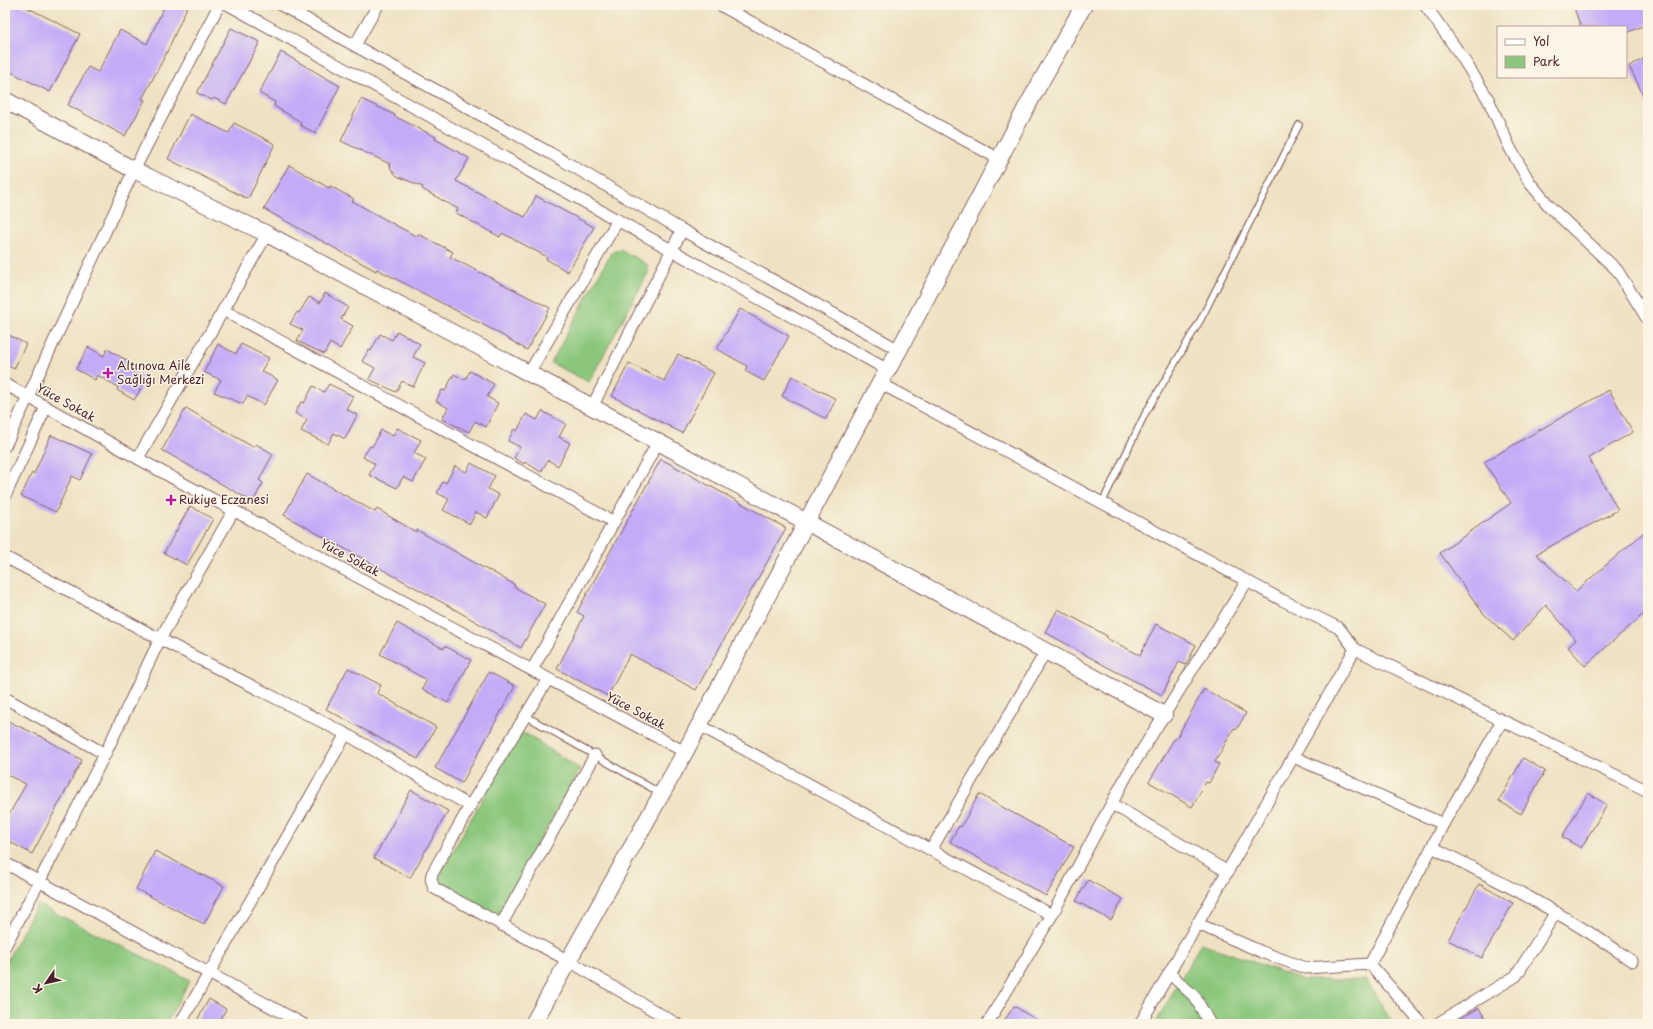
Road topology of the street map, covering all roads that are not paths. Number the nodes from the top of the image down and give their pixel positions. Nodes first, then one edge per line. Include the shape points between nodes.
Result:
1 (219, 5) edge
2 (229, 5) edge
3 (281, 5) edge
4 (378, 5) edge
5 (720, 5) edge
6 (1084, 5) edge
7 (1425, 5) edge
8 (356, 45) junction
9 (5, 100) edge
10 (1299, 125) dead end
11 (999, 159) junction
12 (134, 170) junction
13 (618, 220) junction
14 (682, 230) junction
15 (267, 234) junction
16 (672, 250) junction
17 (223, 310) junction
18 (1648, 320) edge
19 (899, 350) junction
20 (529, 373) junction
21 (884, 377) junction
22 (5, 384) edge
23 (27, 396) junction
24 (46, 407) junction
25 (592, 407) junction
26 (658, 442) junction
27 (5, 446) edge
28 (138, 458) junction
29 (5, 496) edge
30 (1102, 503) junction
31 (234, 510) junction
32 (614, 522) junction
33 (806, 522) junction
34 (5, 557) edge
35 (1247, 581) junction
36 (160, 639) junction
37 (1355, 649) junction
38 (1046, 651) junction
39 (532, 670) junction
40 (548, 679) junction
41 (5, 698) edge
42 (1164, 715) junction
43 (526, 716) junction
44 (1502, 721) junction
45 (699, 725) junction
46 (346, 734) junction
47 (685, 752) junction
48 (105, 754) junction
49 (595, 756) junction
50 (1294, 757) junction
51 (1648, 791) edge
52 (662, 794) junction
53 (1112, 804) junction
54 (470, 806) junction
55 (1443, 824) junction
56 (1432, 847) junction
57 (931, 850) junction
58 (5, 863) edge
59 (1228, 872) junction
60 (39, 882) junction
61 (1556, 912) junction
62 (1052, 915) junction
63 (1198, 924) junction
64 (501, 925) junction
65 (5, 946) edge
66 (569, 961) junction
67 (1632, 961) dead end
68 (1370, 964) junction
69 (209, 974) junction
70 (1169, 974) junction
71 (180, 1024) edge
72 (302, 1024) edge
73 (533, 1024) edge
74 (677, 1024) edge
75 (987, 1024) edge
76 (1140, 1024) edge
77 (1210, 1024) edge
78 (1422, 1024) edge
79 (1437, 1024) edge

1 - 12 street
2 - 13 street
3 - 8 street
4 - 8 street
5 - 11 street
6 - 11 street
7 - 18 street via 1488,99 1510,148 1530,183 1550,207 1616,270
8 - 14 street
9 - 12 street
10 - 30 lane via 1201,319 1145,414
11 - 19 street
12 - 15 street
12 - 23 street
13 - 16 street
13 - 20 street
14 - 16 street
14 - 19 street
15 - 17 street
15 - 20 street
16 - 21 street
16 - 25 street
17 - 28 street
17 - 32 street
19 - 21 street
20 - 25 street
21 - 30 street
21 - 33 street
22 - 23 street, Yüce Sokak
23 - 24 street, Yüce Sokak
23 - 27 street
24 - 28 street, Yüce Sokak
24 - 29 street
25 - 26 street
26 - 32 street
26 - 33 street
28 - 31 street, Yüce Sokak
30 - 35 street
31 - 36 street
31 - 39 street, Yüce Sokak
32 - 39 street
33 - 38 street
33 - 45 street
34 - 36 street
35 - 37 street via 1339,628
35 - 42 street
36 - 46 street
36 - 48 street
37 - 44 street
37 - 50 street
38 - 42 street
38 - 57 street
39 - 40 street, Yüce Sokak
40 - 43 street
40 - 47 street, Yüce Sokak
41 - 48 street
42 - 53 street
43 - 49 lane
43 - 54 street
44 - 51 street
44 - 55 street
45 - 47 street
45 - 57 street
46 - 54 street
46 - 69 street
47 - 52 street
48 - 60 street
49 - 52 lane
49 - 64 street
50 - 55 street
50 - 59 street
52 - 66 street
53 - 59 street
53 - 62 street
54 - 64 street via 432,874 432,884 437,891
55 - 56 street
56 - 61 street
56 - 68 street
57 - 62 street
58 - 60 street
59 - 63 street
60 - 65 street
60 - 69 street
61 - 67 street
61 - 79 street via 1516,976
62 - 75 street
63 - 68 street via 1305,968
63 - 70 street
64 - 66 street
66 - 73 street
66 - 74 street
68 - 78 street
69 - 71 street
69 - 72 street
70 - 76 street
70 - 77 street via 1195,997

